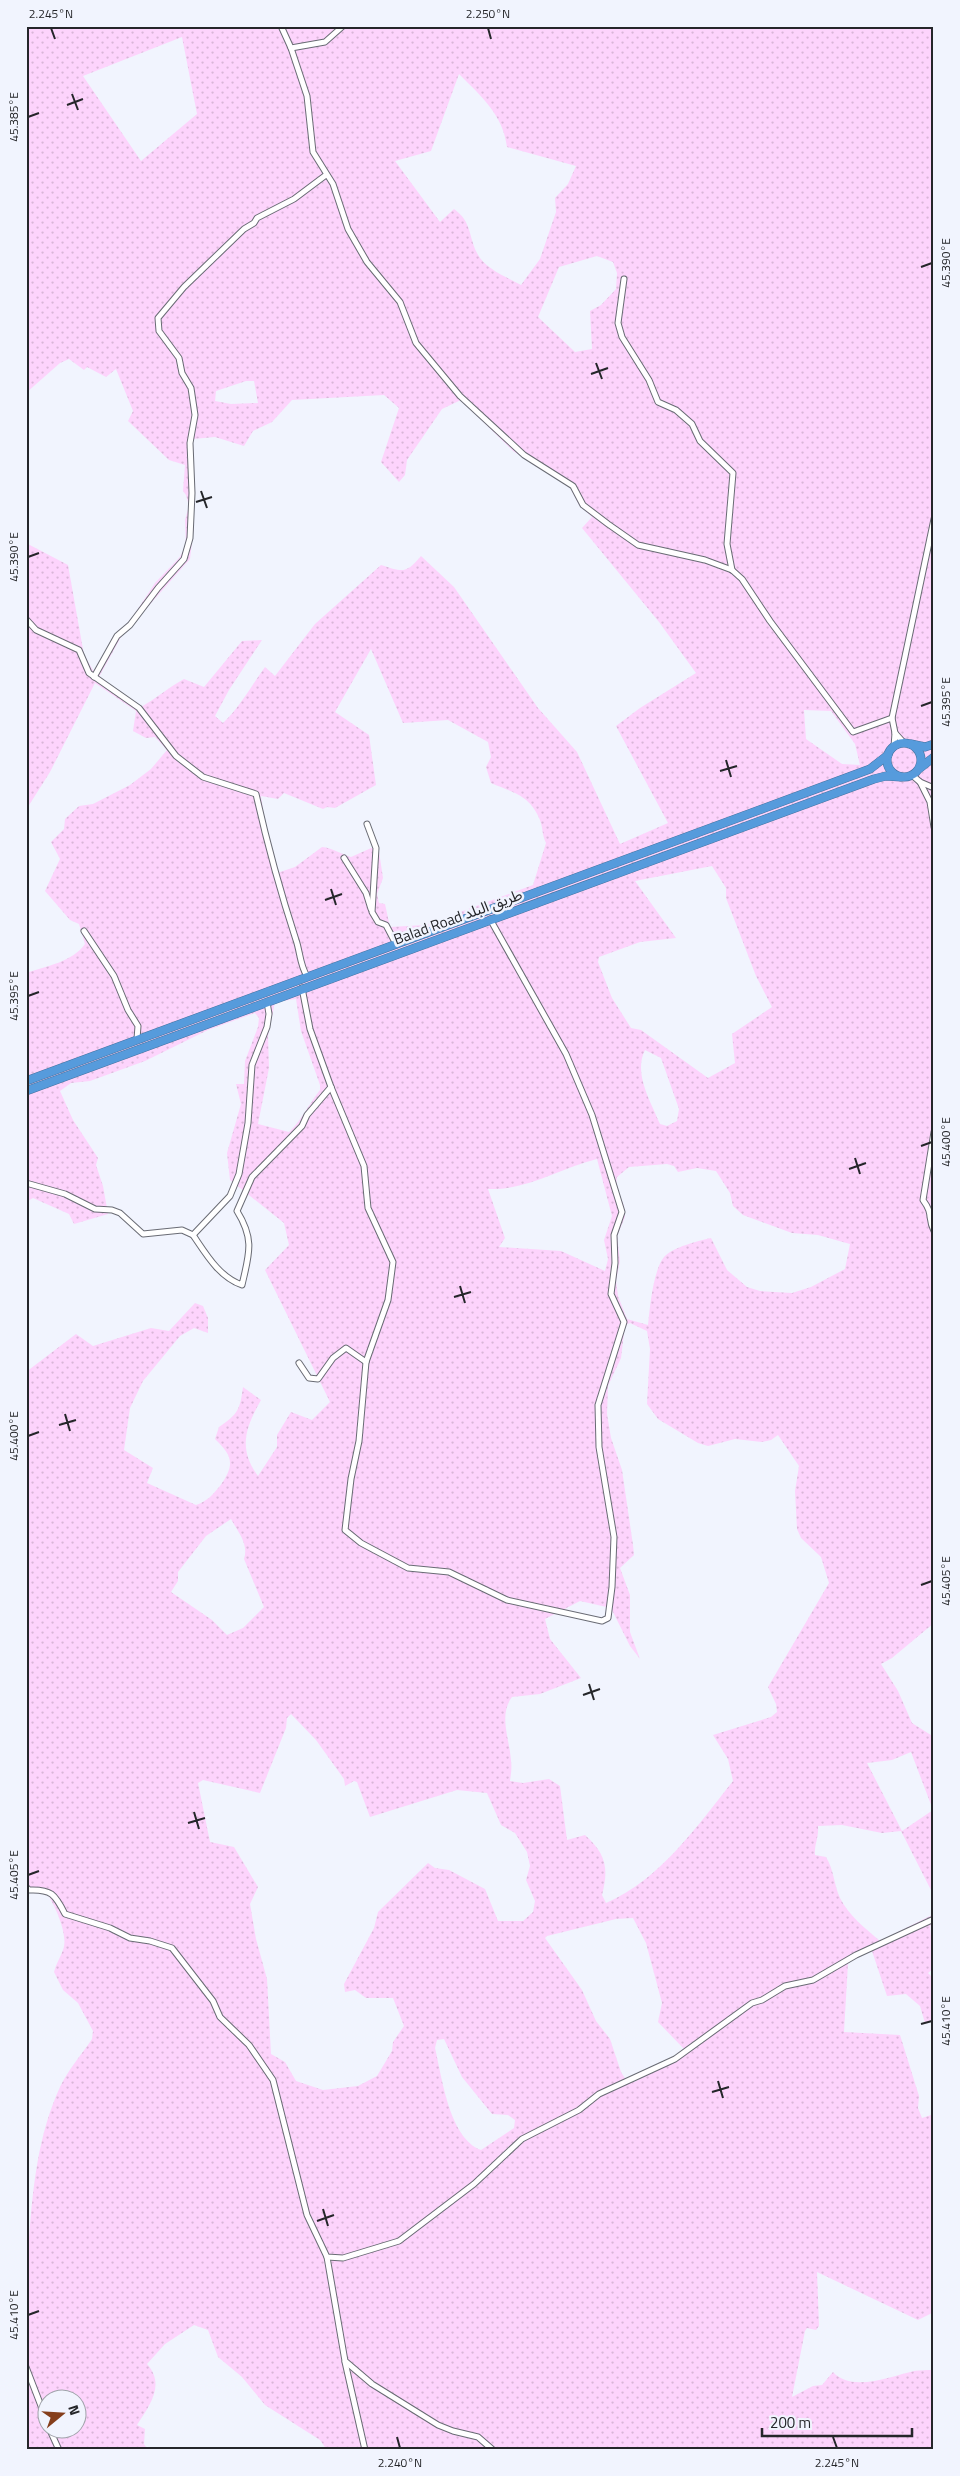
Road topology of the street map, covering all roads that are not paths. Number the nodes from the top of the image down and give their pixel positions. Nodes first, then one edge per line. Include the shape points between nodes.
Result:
1 (281, 26) edge
2 (343, 26) edge
3 (291, 48) junction
4 (326, 175) junction
5 (624, 279) dead end
6 (934, 519) edge
7 (732, 570) junction
8 (26, 619) edge
9 (94, 677) junction
10 (892, 718) junction
11 (895, 733) junction
12 (907, 744) junction
13 (934, 744) edge
14 (894, 747) junction
15 (888, 755) junction
16 (934, 756) edge
17 (914, 773) junction
18 (901, 777) junction
19 (920, 782) junction
20 (934, 788) edge
21 (367, 824) dead end
22 (934, 827) edge
23 (344, 858) dead end
24 (372, 912) junction
25 (490, 919) junction
26 (84, 931) dead end
27 (396, 944) junction
28 (307, 976) junction
29 (302, 988) junction
30 (266, 1001) junction
31 (137, 1039) junction
32 (26, 1082) edge
33 (331, 1086) junction
34 (26, 1091) edge
35 (934, 1132) edge
36 (26, 1183) edge
37 (934, 1231) edge
38 (193, 1235) junction
39 (299, 1362) dead end
40 (366, 1362) junction
41 (26, 1887) edge
42 (934, 1919) edge
43 (327, 2257) junction
44 (345, 2361) junction
45 (27, 2370) edge
46 (38, 2398) edge
47 (54, 2438) edge
48 (59, 2450) edge
49 (365, 2450) edge
50 (493, 2450) edge

1 - 3 street
2 - 3 street via 325,42
3 - 4 street via 307,96 312,152
4 - 7 street via 333,184 348,229 367,262 400,302 416,343 460,396 524,455 573,486 583,505 638,545 705,560
4 - 9 street via 294,199 257,218 184,287 158,318 160,331 179,358 182,373 191,388 195,414 190,443 190,538 184,559 117,636
5 - 7 street via 618,323 624,343 649,380 658,402 676,410 692,424 700,441 734,473 726,544
6 - 10 street
7 - 10 street via 742,579 853,732
8 - 9 street via 36,630 78,650
9 - 28 street via 139,708 176,756 203,778 256,794 274,873
10 - 11 street
11 - 12 street
11 - 14 street
12 - 13 highway
12 - 14 highway
12 - 17 highway via 920,755 920,767
14 - 15 highway
15 - 18 highway via 888,765
15 - 27 highway, Balad Road طريق البلد via 870,769
16 - 17 highway
17 - 18 highway
17 - 19 street
18 - 25 highway, Balad Road طريق البلد via 874,779
19 - 20 street
19 - 22 street via 930,802
21 - 24 street via 376,848
23 - 24 street via 366,893
24 - 27 street via 378,922 386,925
25 - 29 highway, Balad Road طريق البلد
25 - 40 street via 566,1054 592,1115 622,1212 614,1235 611,1294 624,1322 598,1405 599,1447 614,1537 608,1618 602,1621 507,1600 449,1572 408,1568 361,1543 345,1530 359,1441
26 - 31 street via 114,976 138,1026
27 - 28 highway, Balad Road طريق البلد
28 - 31 highway, Balad Road طريق البلد
29 - 30 highway, Balad Road طريق البلد
29 - 33 street via 310,1028
30 - 34 highway, Balad Road طريق البلد
30 - 38 street via 267,1027 252,1065 239,1174 230,1196
31 - 32 highway, Balad Road طريق البلد
33 - 38 street via 302,1126 252,1177 237,1212 247,1228 249,1250 242,1284 230,1281 202,1251
33 - 40 street via 364,1166 368,1208 393,1262 388,1300
35 - 37 street via 923,1200 931,1210
36 - 38 street via 65,1194 95,1209 120,1213 143,1234 182,1230
39 - 40 street via 309,1378 318,1379 333,1358 346,1348
41 - 43 street via 28,1890 43,1889 57,1897 65,1914 130,1938 172,1948 213,2001 220,2016 249,2045 273,2080 307,2214
42 - 43 street via 856,1954 813,1980 784,1986 762,2000 752,2002 675,2059 599,2094 579,2110 522,2139 474,2184 399,2241 343,2258
43 - 44 street
44 - 49 street
44 - 50 street via 372,2384 438,2425 478,2437
45 - 46 street
47 - 48 street

